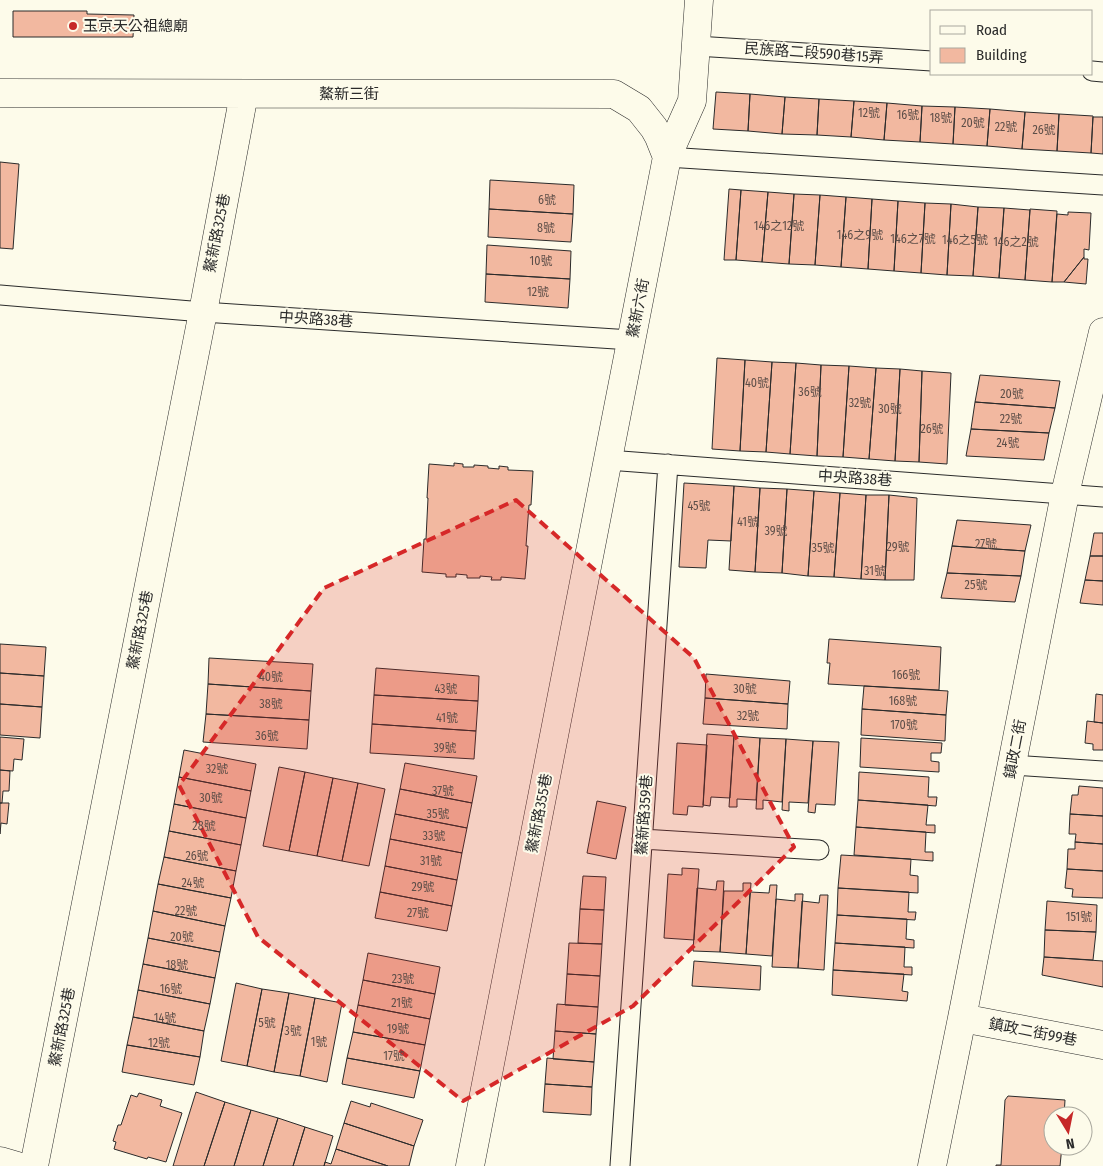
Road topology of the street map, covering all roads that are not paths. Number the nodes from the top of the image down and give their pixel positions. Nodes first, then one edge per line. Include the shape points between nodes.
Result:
1 (699, 0) edge
2 (696, 46) junction
3 (930, 61) edge
4 (0, 93) edge
5 (244, 94) junction
6 (667, 157) junction
7 (1103, 185) edge
8 (0, 295) edge
9 (202, 312) junction
10 (1103, 332) edge
11 (632, 340) junction
12 (608, 460) junction
13 (668, 464) junction
14 (1065, 494) junction
15 (1103, 497) edge
16 (1012, 765) junction
17 (1103, 771) edge
18 (642, 839) junction
19 (819, 850) dead end
20 (962, 1018) junction
21 (1103, 1045) edge
22 (0, 1161) edge
23 (17, 1166) edge
24 (34, 1166) edge
25 (470, 1166) edge
26 (620, 1166) edge
27 (932, 1166) edge

1 - 2 street, 鰲新六街
2 - 3 lane, 民族路二段590巷15弄
2 - 6 street, 鰲新六街 via 692,101
4 - 5 street, 鰲新三街
5 - 6 street, 鰲新三街 via 614,94 639,109 660,137
5 - 9 street, 鰲新路325巷
6 - 7 lane
6 - 11 street, 鰲新六街
8 - 9 lane, 中央路38巷
9 - 11 lane, 中央路38巷
9 - 24 street, 鰲新路325巷
10 - 14 street, 鎮政二街
11 - 12 street, 鰲新六街
12 - 13 lane, 中央路38巷
12 - 25 street, 鰲新路355巷
13 - 14 lane, 中央路38巷
13 - 18 lane, 鰲新路359巷
14 - 15 lane, 中央路38巷
14 - 16 street, 鎮政二街
16 - 17 lane
16 - 20 street, 鎮政二街
18 - 19 lane
18 - 26 lane, 鰲新路359巷
20 - 21 street, 鎮政二街99巷
20 - 27 street, 鎮政二街
22 - 23 street

